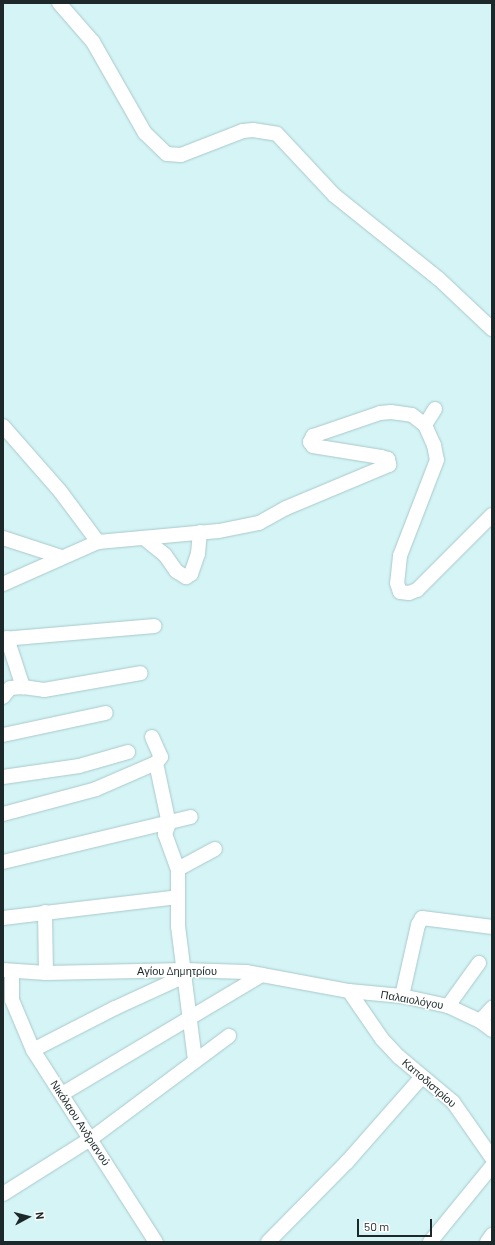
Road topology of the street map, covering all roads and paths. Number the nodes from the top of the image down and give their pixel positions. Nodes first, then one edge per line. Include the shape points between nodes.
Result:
1 (59, 3) edge
2 (492, 329) edge
3 (435, 409) dead end
4 (425, 425) junction
5 (3, 426) edge
6 (492, 515) edge
7 (200, 532) junction
8 (3, 538) edge
9 (144, 538) junction
10 (98, 542) junction
11 (61, 557) junction
12 (3, 584) edge
13 (154, 626) dead end
14 (5, 639) edge
15 (141, 673) dead end
16 (22, 687) junction
17 (3, 697) edge
18 (106, 713) dead end
19 (4, 731) edge
20 (152, 737) dead end
21 (128, 752) dead end
22 (156, 763) junction
23 (4, 775) edge
24 (3, 814) edge
25 (191, 817) dead end
26 (169, 824) junction
27 (215, 849) dead end
28 (3, 862) edge
29 (178, 869) junction
30 (178, 897) junction
31 (45, 912) junction
32 (3, 918) edge
33 (492, 927) edge
34 (479, 963) dead end
35 (7, 971) edge
36 (46, 973) junction
37 (184, 973) junction
38 (262, 975) junction
39 (349, 991) junction
40 (402, 996) junction
41 (7, 999) edge
42 (448, 1006) junction
43 (492, 1008) edge
44 (190, 1017) junction
45 (480, 1021) junction
46 (492, 1030) edge
47 (229, 1036) dead end
48 (33, 1050) junction
49 (196, 1060) junction
50 (421, 1078) junction
51 (62, 1094) junction
52 (92, 1138) junction
53 (492, 1158) edge
54 (492, 1166) edge
55 (3, 1194) edge
56 (492, 1234) edge
57 (156, 1242) edge
58 (268, 1242) edge
59 (430, 1242) edge
60 (487, 1242) edge

1 - 2 street via 93,42 145,133 160,150 167,154 181,154 243,131 277,134 334,195 439,279
3 - 4 street
4 - 6 street via 434,445 437,460 400,556 397,583 400,592 409,593 417,590
4 - 7 street via 412,415 380,413 313,436 310,442 312,446 381,457 388,459 389,465 286,508 259,523
5 - 10 street via 60,491
7 - 9 street
7 - 9 street via 198,554 192,574 186,577 176,571 166,555
8 - 11 street
9 - 10 street
10 - 11 street
11 - 12 street
13 - 14 street
14 - 16 street
15 - 16 street via 44,690
16 - 17 street via 10,688
18 - 19 street
20 - 22 street via 161,757
21 - 23 street via 79,766
22 - 24 street via 96,789
22 - 26 street
25 - 26 street
26 - 28 street
26 - 29 street via 165,834
27 - 29 street
29 - 30 street
30 - 31 street
30 - 37 street via 178,926
31 - 32 street
31 - 36 street
33 - 40 street via 422,918 418,925
34 - 42 street
35 - 36 street, Αγίου Δημητρίου
35 - 41 street
36 - 37 street, Αγίου Δημητρίου
37 - 38 street, Αγίου Δημητρίου via 226,971
37 - 44 street
37 - 48 street
38 - 39 street, Αγίου Δημητρίου
38 - 44 street
39 - 40 street, Παλαιολόγου
39 - 50 street, Καποδιστρίου via 382,1039
40 - 42 street, Παλαιολόγου
41 - 48 street, Νικόλαου Ανδριανού
42 - 45 street, Παλαιολόγου
43 - 45 street
44 - 49 street
44 - 51 street
45 - 46 street, Παλαιολόγου
47 - 49 street
48 - 51 street, Νικόλαου Ανδριανού
49 - 52 street
50 - 53 street, Καποδιστρίου via 453,1102
50 - 58 street via 347,1162
51 - 52 street, Νικόλαου Ανδριανού
52 - 55 street
52 - 57 street, Νικόλαου Ανδριανού
54 - 59 street
56 - 60 street

